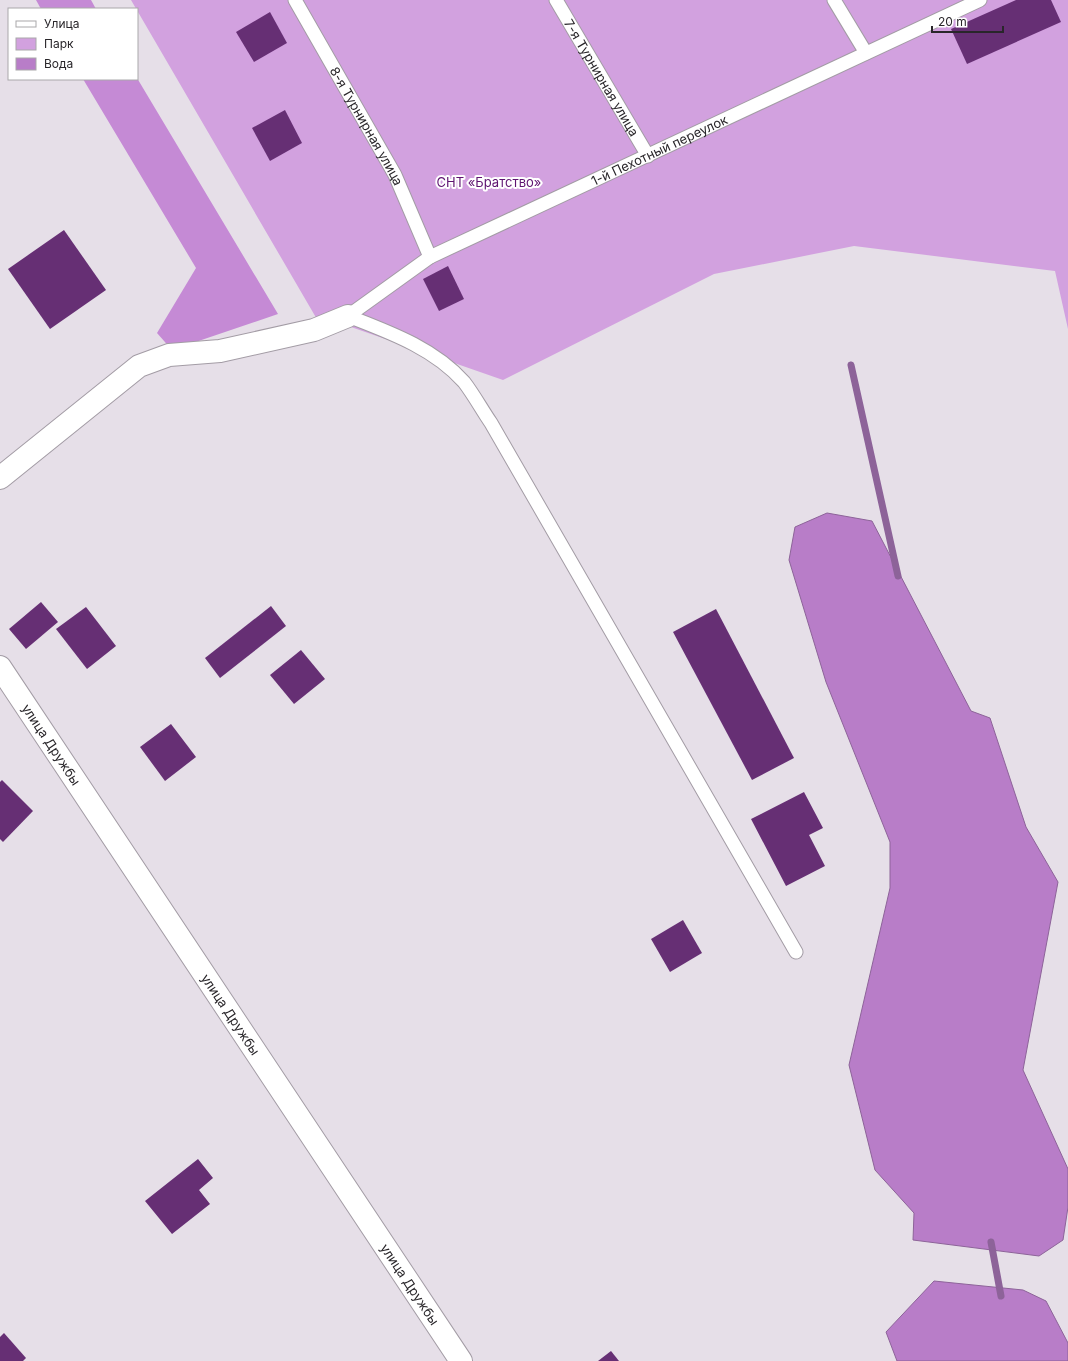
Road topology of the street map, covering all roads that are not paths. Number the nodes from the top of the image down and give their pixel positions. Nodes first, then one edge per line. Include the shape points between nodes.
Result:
1 (295, 0) edge
2 (556, 0) edge
3 (834, 0) edge
4 (980, 0) edge
5 (866, 53) junction
6 (648, 156) junction
7 (430, 257) junction
8 (348, 316) junction
9 (0, 478) edge
10 (0, 667) edge
11 (796, 952) dead end
12 (461, 1361) edge

1 - 7 lane, 8-я Турнирная улица via 395,175
2 - 6 lane, 7-я Турнирная улица
3 - 5 lane
4 - 5 lane, 1-й Пехотный переулок
5 - 6 lane, 1-й Пехотный переулок
6 - 7 lane, 1-й Пехотный переулок
7 - 8 lane, 1-й Пехотный переулок
8 - 9 street via 314,330 220,351 169,356 139,366
8 - 11 lane via 406,339 440,361 464,382 491,423
10 - 12 street, улица Дружбы

